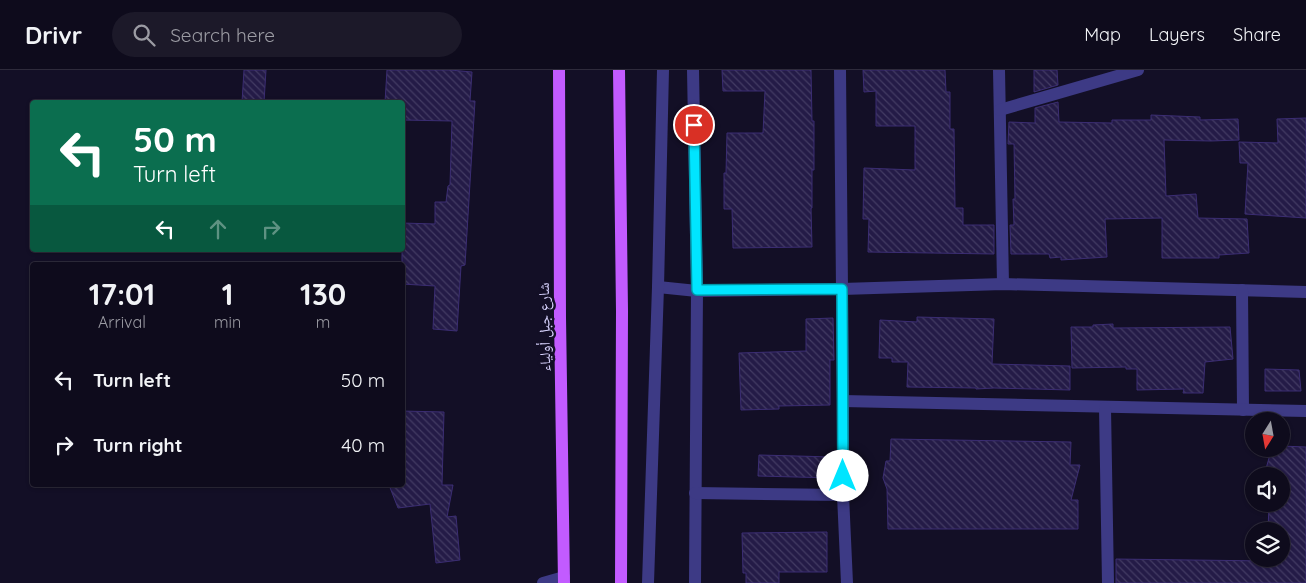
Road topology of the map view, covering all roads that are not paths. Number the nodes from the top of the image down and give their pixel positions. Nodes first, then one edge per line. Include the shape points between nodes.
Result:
1 (559, 70) edge
2 (619, 70) edge
3 (662, 70) edge
4 (693, 70) edge
5 (840, 70) edge
6 (999, 70) edge
7 (1138, 70) edge
8 (1000, 110) junction
9 (1003, 284) junction
10 (658, 287) junction
11 (842, 289) junction
12 (697, 290) junction
13 (1242, 290) junction
14 (1306, 292) edge
15 (843, 401) junction
16 (1105, 408) junction
17 (1243, 410) junction
18 (1306, 411) edge
19 (696, 493) junction
20 (843, 495) junction
21 (564, 580) edge
22 (543, 583) edge
23 (621, 583) edge
24 (648, 583) edge
25 (695, 583) edge
26 (847, 583) edge
27 (1108, 583) edge

1 - 21 main road, شارع جبل أولياء
2 - 23 main road
3 - 10 street
4 - 12 street
5 - 11 street
6 - 8 street
7 - 8 street
8 - 9 street
9 - 11 street
9 - 13 street
10 - 12 street
10 - 24 street
11 - 12 street
11 - 15 street
12 - 19 street
13 - 14 street
13 - 17 street
15 - 16 street
15 - 20 street
16 - 17 street
16 - 27 street
17 - 18 street
19 - 20 street
19 - 25 street
20 - 26 street
21 - 22 street

